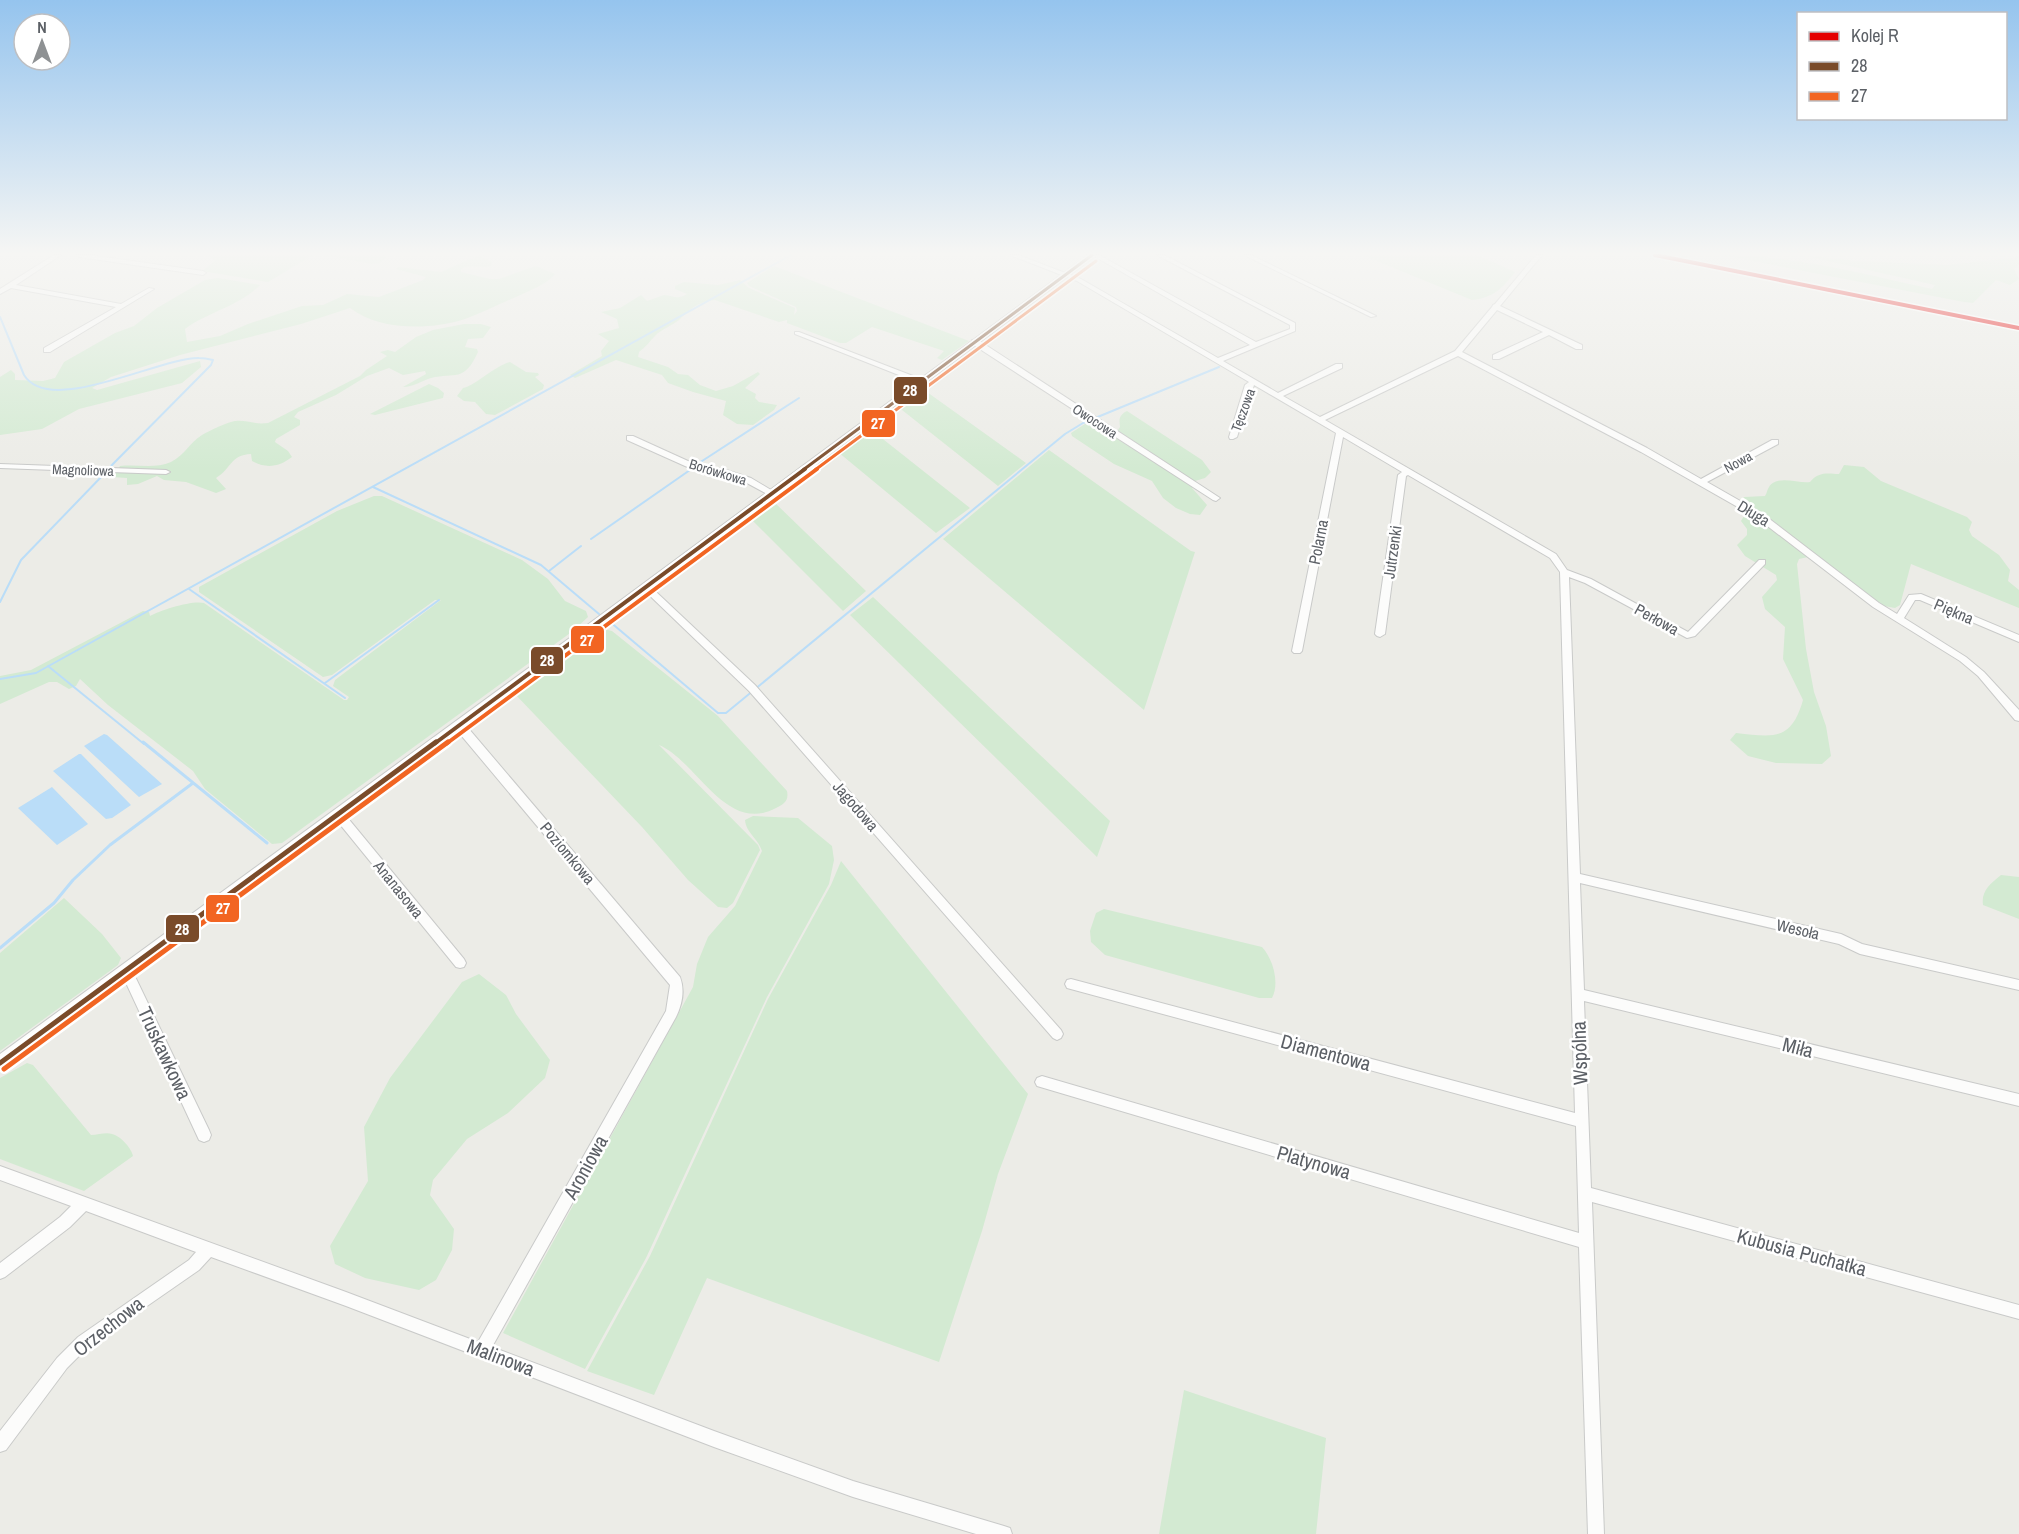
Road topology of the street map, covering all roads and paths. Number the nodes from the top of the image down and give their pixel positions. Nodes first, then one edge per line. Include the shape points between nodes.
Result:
1 (87, 327) edge
2 (996, 327) edge
3 (1157, 327) edge
4 (1223, 327) edge
5 (1293, 327) edge
6 (1479, 327) edge
7 (1538, 327) edge
8 (1549, 332) junction
9 (796, 333) dead end
10 (975, 342) junction
11 (1256, 345) junction
12 (1579, 347) dead end
13 (47, 350) dead end
14 (1458, 353) junction
15 (1496, 357) dead end
16 (1217, 361) junction
17 (1339, 366) dead end
18 (922, 381) junction
19 (1253, 382) junction
20 (1276, 396) junction
21 (1318, 420) junction
22 (1340, 433) junction
23 (1233, 437) dead end
24 (630, 438) dead end
25 (1775, 442) dead end
26 (0, 466) edge
27 (166, 472) dead end
28 (1407, 472) junction
29 (1701, 482) junction
30 (772, 493) junction
31 (1216, 498) dead end
32 (1762, 562) dead end
33 (1564, 572) junction
34 (644, 588) junction
35 (1899, 619) junction
36 (1380, 634) dead end
37 (2019, 639) edge
38 (1297, 651) dead end
39 (2019, 717) edge
40 (459, 725) junction
41 (338, 814) junction
42 (1574, 877) junction
43 (460, 963) dead end
44 (126, 970) junction
45 (676, 981) joint
46 (1071, 984) dead end
47 (2019, 985) edge
48 (1577, 994) junction
49 (1057, 1034) dead end
50 (0, 1063) edge
51 (1042, 1082) dead end
52 (2019, 1101) edge
53 (1582, 1121) junction
54 (204, 1135) dead end
55 (0, 1173) edge
56 (1585, 1193) junction
57 (83, 1204) junction
58 (1586, 1242) junction
59 (207, 1250) junction
60 (0, 1272) edge
61 (2019, 1312) edge
62 (482, 1349) junction
63 (0, 1444) edge
64 (1004, 1534) edge
65 (1596, 1534) edge

1 - 13 street
2 - 10 street
3 - 16 street
4 - 11 street
5 - 11 street via 1293,330
6 - 14 street
7 - 8 street
8 - 12 street
8 - 15 street
9 - 18 street
10 - 18 street
10 - 31 street, Owocowa
11 - 16 street
14 - 21 street
14 - 29 street, Długa
16 - 19 street
17 - 20 street
18 - 30 street
19 - 20 street
19 - 23 street, Tęczowa
20 - 21 street
21 - 22 street
22 - 28 street
22 - 38 street, Polarna
24 - 30 street, Borówkowa via 697,468 723,471
25 - 29 street, Nowa
26 - 27 street, Magnoliowa
28 - 33 street via 1553,556
28 - 36 street, Jutrzenki via 1402,475
29 - 35 street, Długa via 1774,525 1839,579
30 - 34 street
32 - 33 street, Perłowa via 1687,635
33 - 42 street, Wspólna
34 - 40 street
34 - 49 street, Jagodowa via 752,688
35 - 37 street, Piękna via 1911,597 1921,597
35 - 39 street, Długa via 1963,659
40 - 41 street
40 - 45 street, Poziomkowa
41 - 43 street, Ananasowa
41 - 44 street
42 - 47 street, Wesoła
42 - 48 street, Wspólna
44 - 50 street
44 - 54 street, Truskawkowa
45 - 62 street, Aroniowa via 672,1013
46 - 53 street, Diamentowa
48 - 52 street, Miła
48 - 53 street, Wspólna
51 - 58 street, Platynowa
53 - 56 street, Wspólna
55 - 57 street, Malinowa
56 - 58 street, Wspólna
56 - 61 street, Kubusia Puchatka
57 - 59 street, Malinowa
57 - 60 street
58 - 65 street, Wspólna
59 - 62 street, Malinowa
59 - 63 street, Orzechowa via 194,1265 83,1342 62,1363
62 - 64 street, Malinowa via 853,1489

